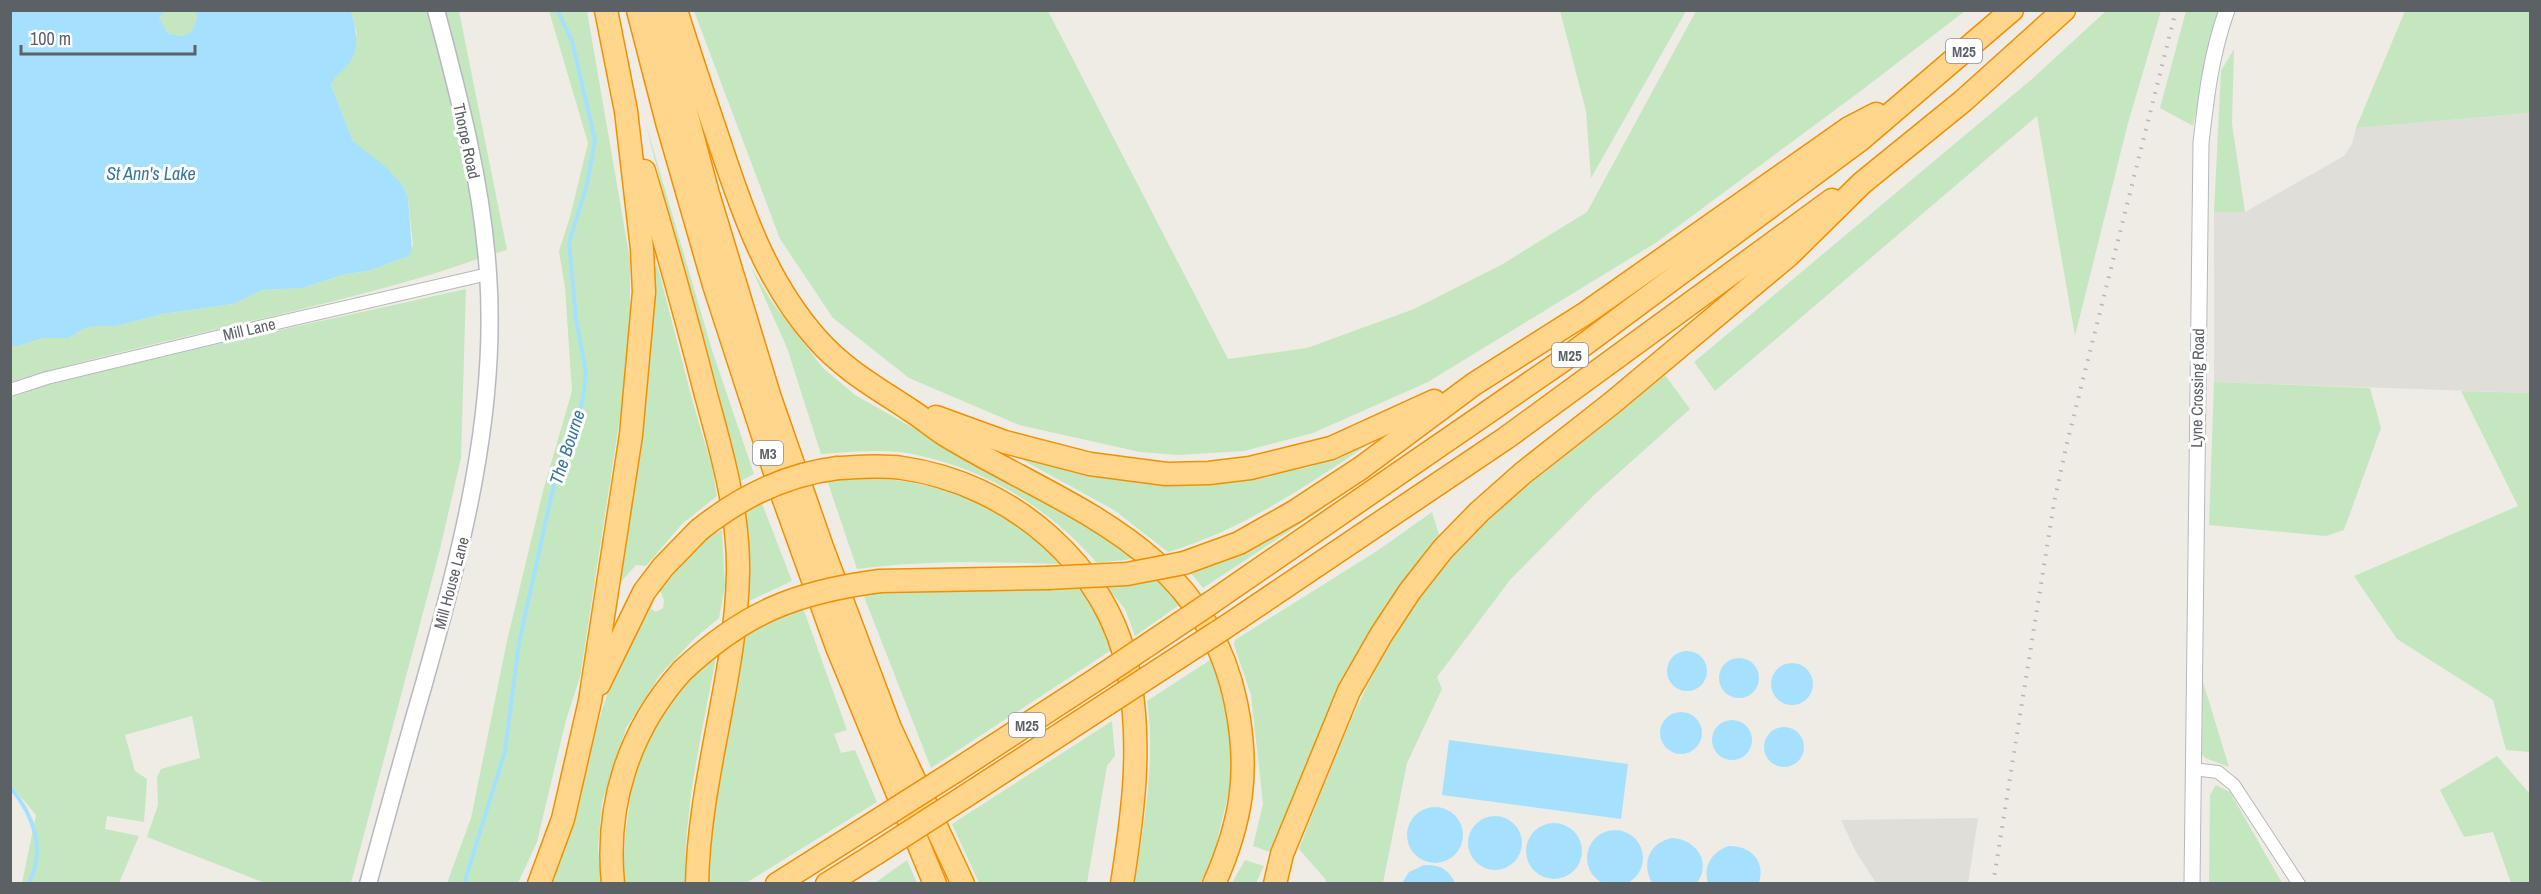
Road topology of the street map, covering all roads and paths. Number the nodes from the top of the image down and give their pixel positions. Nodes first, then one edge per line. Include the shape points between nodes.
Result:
1 (436, 10) edge
2 (606, 10) edge
3 (638, 10) edge
4 (659, 10) edge
5 (676, 10) edge
6 (2012, 10) edge
7 (2064, 10) edge
8 (2227, 10) edge
9 (1916, 91) junction
10 (626, 111) junction
11 (1862, 183) junction
12 (488, 274) junction
13 (1474, 384) junction
14 (10, 390) edge
15 (909, 409) junction
16 (590, 701) junction
17 (2193, 769) junction
18 (1282, 854) junction
19 (368, 884) edge
20 (539, 884) edge
21 (613, 884) edge
22 (697, 884) edge
23 (777, 884) edge
24 (827, 884) edge
25 (935, 884) edge
26 (963, 884) edge
27 (1122, 884) edge
28 (1214, 884) edge
29 (1265, 884) edge
30 (1275, 884) edge
31 (2192, 884) edge
32 (2299, 884) edge

1 - 12 main road, Thorpe Road via 473,156
2 - 10 highway
3 - 25 highway, M3 via 714,285 782,494 837,647
4 - 26 highway, M3 via 714,216 769,395 819,539 890,728
5 - 15 highway via 739,201 778,287 817,340 843,364
6 - 9 highway, M25
7 - 11 highway, M25 via 1963,101
8 - 17 street, Lyne Crossing Road via 2215,46 2201,143
9 - 13 highway via 1849,128 1586,313
9 - 23 highway, M25, bridge via 1860,140 1562,361 1100,677
10 - 16 highway via 644,292 631,435
10 - 22 highway via 725,465 738,549 732,644 704,795
11 - 18 highway via 1789,255 1523,473 1443,549 1399,609 1349,691
11 - 24 highway, M25, bridge via 1818,208 1506,438 1227,626
12 - 14 street, Mill Lane
12 - 19 main road, Mill House Lane via 486,398 469,513
13 - 15 highway via 1331,448 1250,468 1209,473 1166,474 1090,464 1005,442
13 - 21 highway, bridge via 1294,512 1239,543 1184,563 1127,574 1047,579 880,581 819,592 765,610 721,637 682,671 646,718 616,798 611,834
15 - 28 highway via 946,436 1112,528 1166,573 1207,623 1231,678 1244,757 1241,801 1231,845
16 - 20 highway via 562,819
16 - 27 highway, bridge via 644,592 699,530 739,502 771,487 838,468 903,468 949,478 1000,500 1038,526 1069,555 1106,609 1129,673 1137,757
17 - 31 street, Lyne Crossing Road
17 - 32 street via 2218,772 2234,785
18 - 29 highway
18 - 30 highway

